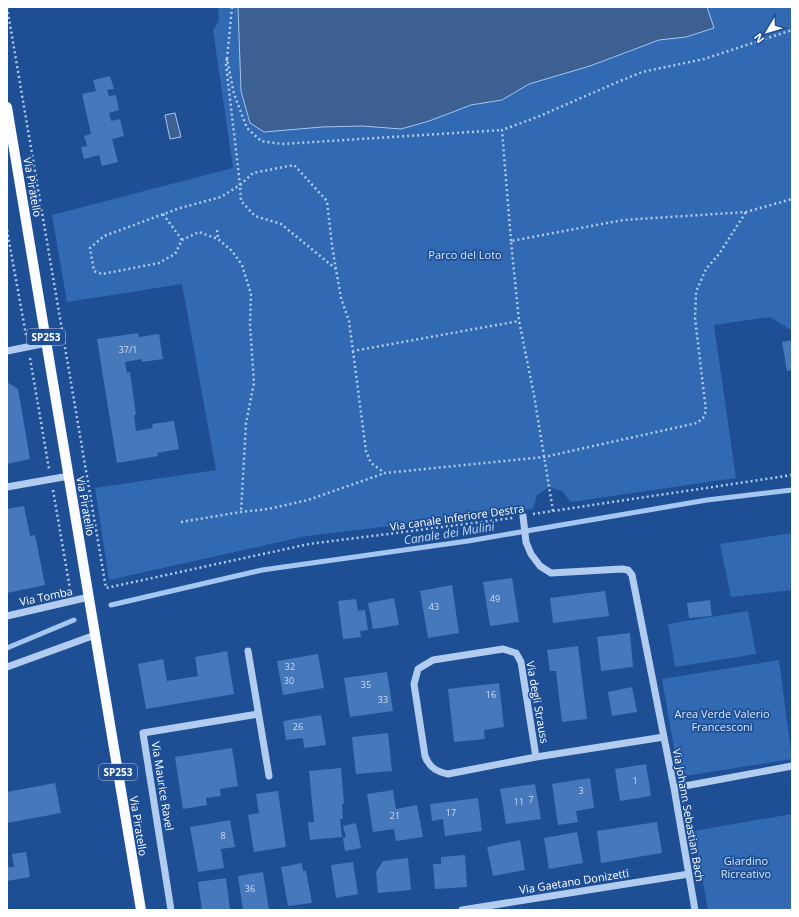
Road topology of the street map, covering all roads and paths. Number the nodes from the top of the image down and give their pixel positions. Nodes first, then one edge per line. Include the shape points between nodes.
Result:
1 (7, 7) edge
2 (232, 7) edge
3 (792, 30) edge
4 (227, 59) junction
5 (7, 107) edge
6 (502, 130) junction
7 (240, 185) junction
8 (792, 199) edge
9 (746, 212) junction
10 (163, 214) junction
11 (7, 230) edge
12 (217, 230) dead end
13 (218, 239) junction
14 (182, 240) junction
15 (511, 241) junction
16 (336, 269) junction
17 (519, 321) junction
18 (47, 343) junction
19 (28, 347) junction
20 (7, 351) edge
21 (353, 351) junction
22 (544, 457) junction
23 (385, 473) junction
24 (792, 475) edge
25 (69, 476) junction
26 (51, 479) junction
27 (7, 487) edge
28 (553, 511) junction
29 (241, 512) junction
30 (523, 516) junction
31 (181, 522) dead end
32 (89, 597) junction
33 (72, 602) junction
34 (7, 616) edge
35 (95, 635) junction
36 (248, 651) dead end
37 (7, 667) edge
38 (258, 714) junction
39 (664, 737) junction
40 (536, 757) junction
41 (792, 766) edge
42 (269, 776) dead end
43 (674, 788) junction
44 (689, 874) junction
45 (141, 910) edge
46 (171, 910) edge
47 (462, 910) edge
48 (695, 910) edge

1 - 30 path, Via canale Inferiore Destra via 106,588 309,544
2 - 4 path
3 - 6 path via 704,59 642,72
4 - 6 path via 234,94 247,128 261,141 282,144
4 - 7 path
5 - 18 main road, Via Piratello / SP253
6 - 15 path
7 - 10 path via 221,196
7 - 16 path via 241,201 255,216 281,224
7 - 16 path via 253,173 294,165 327,201
8 - 9 path
9 - 15 path via 623,220
9 - 22 path via 719,254 706,269 696,292 695,318 706,411 703,418 697,423
10 - 14 path
10 - 14 path via 104,236 90,248 94,271 102,274 159,263 175,254
11 - 19 path
12 - 13 path
13 - 14 path via 199,232
13 - 29 path via 232,251 242,265 251,294 250,325 254,383 246,423
15 - 17 path
16 - 21 path via 340,298 349,321
17 - 21 path
17 - 22 path
18 - 19 street
18 - 25 main road, Via Piratello / SP253
19 - 20 street
19 - 26 path
21 - 23 path via 366,451 371,463
22 - 23 path
22 - 28 path
23 - 29 path via 308,500
24 - 28 path, Via canale Inferiore Destra
25 - 26 street
25 - 32 main road, Via Piratello / SP253
26 - 27 street
26 - 33 path
28 - 30 path, Via canale Inferiore Destra
29 - 31 path
30 - 39 street, Via Johann Sebastian Bach via 526,542 540,566 551,573 622,569 628,570 632,575
32 - 33 street, Via Tomba
32 - 35 main road, Via Piratello / SP253
33 - 34 street, Via Tomba
35 - 37 street
35 - 45 main road, Via Piratello / SP253
36 - 38 street
38 - 42 street
38 - 46 street, Via Maurice Ravel via 143,733
39 - 40 street, Via degli Strauss
39 - 43 street, Via Johann Sebastian Bach
40 - 40 street, Via degli Strauss via 448,774 434,770 425,756 414,684 418,669 433,660 502,649 516,653 522,662
41 - 43 street
43 - 44 street, Via Johann Sebastian Bach
44 - 47 street, Via Gaetano Donizetti
44 - 48 street, Via Johann Sebastian Bach

